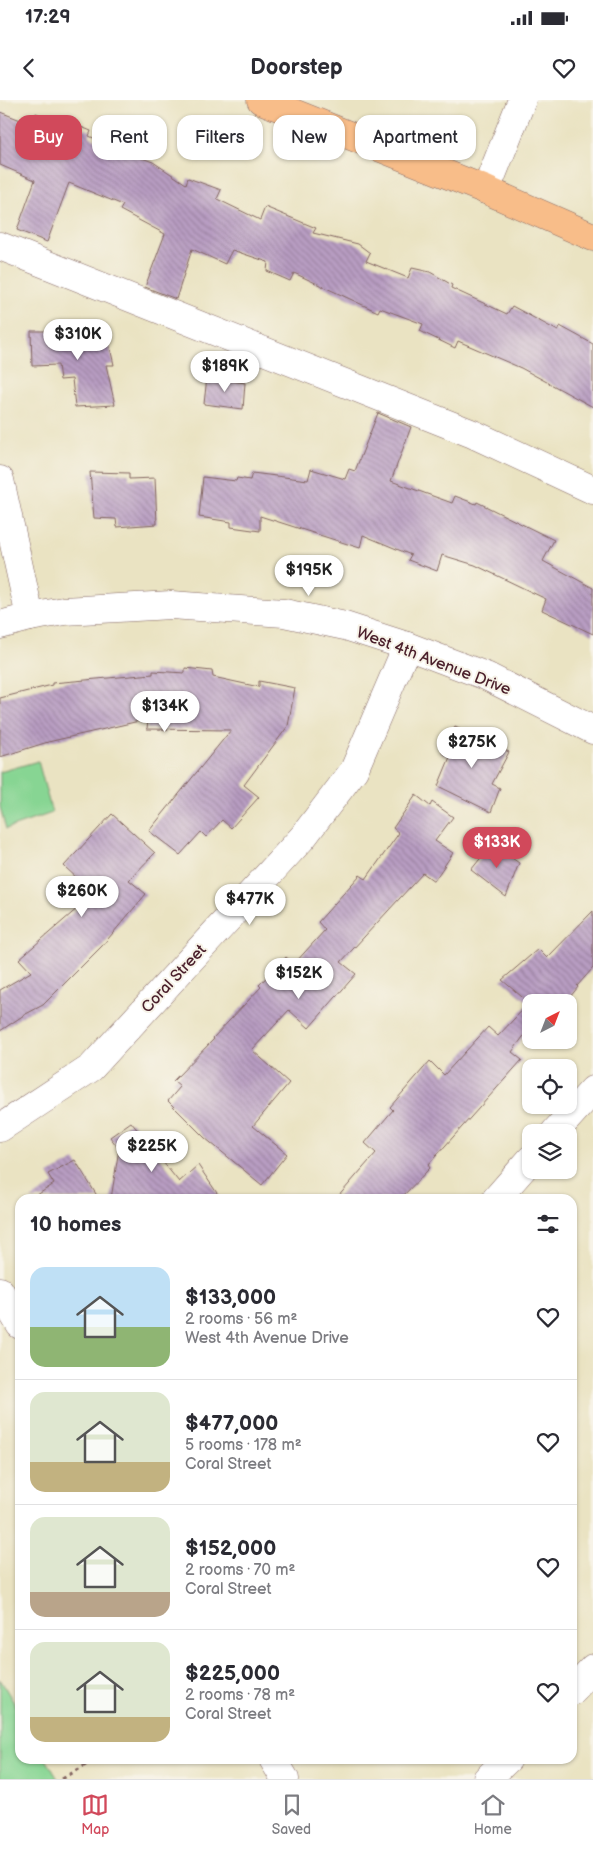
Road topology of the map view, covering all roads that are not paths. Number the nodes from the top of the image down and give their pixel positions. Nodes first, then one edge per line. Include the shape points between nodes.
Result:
1 (261, 100) edge
2 (522, 100) edge
3 (486, 190) junction
4 (593, 237) edge
5 (0, 246) edge
6 (0, 480) edge
7 (593, 490) edge
8 (30, 618) junction
9 (0, 625) edge
10 (407, 646) junction
11 (593, 730) edge
12 (593, 1090) edge
13 (562, 1124) edge
14 (0, 1128) edge
15 (522, 1169) edge
16 (500, 1194) edge
17 (0, 1291) edge
18 (15, 1316) edge
19 (593, 1668) edge
20 (577, 1686) edge
21 (276, 1764) edge
22 (503, 1764) edge
23 (285, 1779) edge
24 (487, 1779) edge

1 - 3 main road
2 - 3 street
3 - 4 main road
5 - 7 street via 473,434
6 - 8 street
8 - 9 street, West 4th Avenue Drive
8 - 10 street, West 4th Avenue Drive via 64,611 171,605 275,612 345,626
10 - 11 street, West 4th Avenue Drive via 486,676
10 - 14 street, Coral Street via 354,770 303,837 91,1068
12 - 13 street
15 - 16 street
17 - 18 street
19 - 20 street
21 - 23 street
22 - 24 street

